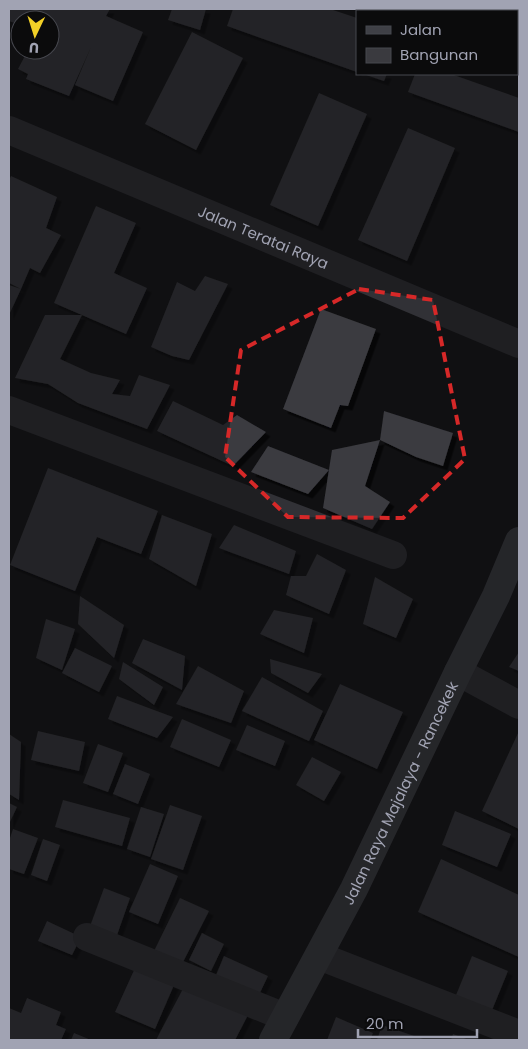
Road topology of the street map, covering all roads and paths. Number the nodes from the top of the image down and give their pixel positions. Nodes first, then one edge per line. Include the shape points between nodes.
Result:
1 (9, 130) edge
2 (519, 344) edge
3 (9, 410) edge
4 (519, 541) edge
5 (393, 555) dead end
6 (458, 672) junction
7 (519, 705) edge
8 (87, 937) dead end
9 (319, 956) junction
10 (279, 1029) edge
11 (519, 1034) edge

1 - 2 street, Jalan Teratai Raya
3 - 5 street
4 - 6 main road, Jalan Raya Majalaya - Rancekek
6 - 7 street
6 - 9 main road, Jalan Raya Majalaya - Rancekek
8 - 10 street
9 - 10 main road, Jalan Raya Majalaya - Rancekek
9 - 11 street

